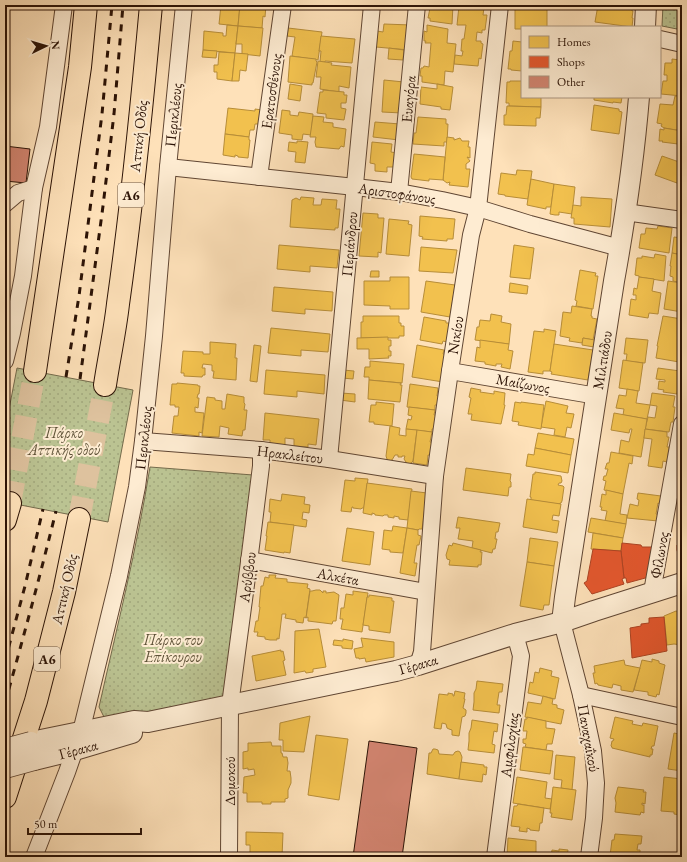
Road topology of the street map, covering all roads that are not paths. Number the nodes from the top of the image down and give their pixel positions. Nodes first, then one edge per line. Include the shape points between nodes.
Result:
1 (64, 5) edge
2 (86, 5) edge
3 (151, 5) edge
4 (184, 5) edge
5 (283, 5) edge
6 (372, 5) edge
7 (417, 5) edge
8 (500, 5) edge
9 (646, 5) edge
10 (645, 26) edge
11 (661, 40) edge
12 (682, 44) edge
13 (639, 98) edge
14 (168, 167) junction
15 (259, 177) junction
16 (355, 187) junction
17 (34, 188) junction
18 (399, 192) junction
19 (5, 204) edge
20 (478, 208) junction
21 (625, 212) junction
22 (682, 220) edge
23 (620, 248) junction
24 (5, 361) edge
25 (35, 371) tunnel mouth
26 (450, 371) junction
27 (105, 385) tunnel mouth
28 (597, 396) junction
29 (682, 424) edge
30 (143, 441) junction
31 (261, 450) junction
32 (329, 459) junction
33 (435, 476) junction
34 (80, 519) tunnel mouth
35 (249, 560) junction
36 (682, 583) edge
37 (656, 591) junction
38 (426, 592) junction
39 (682, 594) edge
40 (562, 622) junction
41 (515, 634) junction
42 (418, 666) junction
43 (581, 695) junction
44 (230, 705) junction
45 (682, 717) edge
46 (148, 722) junction
47 (81, 732) junction
48 (5, 749) edge
49 (75, 750) junction
50 (5, 768) edge
51 (5, 797) edge
52 (34, 857) edge
53 (229, 857) edge
54 (495, 857) edge
55 (589, 857) edge

1 - 17 street via 48,127
2 - 25 highway via 80,67
3 - 27 highway, Αττική Οδός / Α6 via 126,240
4 - 14 street, Περικλέους
5 - 15 street, Ερατοσθένους
6 - 16 street, Περιάνδρου
7 - 18 street, Ευαγόρα
8 - 20 street, Νικίου
9 - 10 street
11 - 12 street
13 - 21 street, Μιλτιάδου
14 - 15 street, Αριστοφάνους
14 - 30 street, Περικλέους
15 - 16 street, Αριστοφάνους
16 - 18 street, Αριστοφάνους
16 - 32 street, Περιάνδρου
17 - 19 street via 18,193
17 - 24 street via 23,276
18 - 20 street, Αριστοφάνους
20 - 23 street, Αριστοφάνους
20 - 26 street, Νικίου via 471,234
21 - 22 street
21 - 23 street, Μιλτιάδου
23 - 28 street, Μιλτιάδου
26 - 28 street, Μαίζωνος
26 - 33 street, Νικίου
28 - 40 street, Μιλτιάδου
29 - 37 street, Φίλωνος
30 - 31 street, Ηρακλείτου
30 - 47 street, Περικλέους via 121,569
31 - 32 street, Ηρακλείτου
31 - 35 street, Αρύββου
32 - 33 street, Ηρακλείτου
33 - 38 street, Νικίου
34 - 51 highway, Αττική Οδός / Α6 via 38,695
35 - 38 street, Αλκέτα
35 - 44 street, Αρύββου
36 - 37 street, Γέρακα
37 - 39 street
37 - 40 street, Γέρακα
38 - 42 street, Νικίου via 422,652
40 - 41 street, Γέρακα
40 - 43 street, Παναχαΐκού
41 - 42 street, Γέρακα
41 - 54 street, Αμφιλοχίας via 521,656
42 - 44 street, Γέρακα
43 - 45 street
43 - 55 street, Παναχαΐκού via 593,751 596,783
44 - 46 street, Γέρακα
44 - 53 street, Δομοκού
46 - 47 street, Γέρακα via 134,721
46 - 49 street, Γέρακα via 135,732
47 - 48 street, Γέρακα, bridge
47 - 49 street, Περικλέους
49 - 50 street, Γέρακα, bridge
49 - 52 street, Περικλέους

